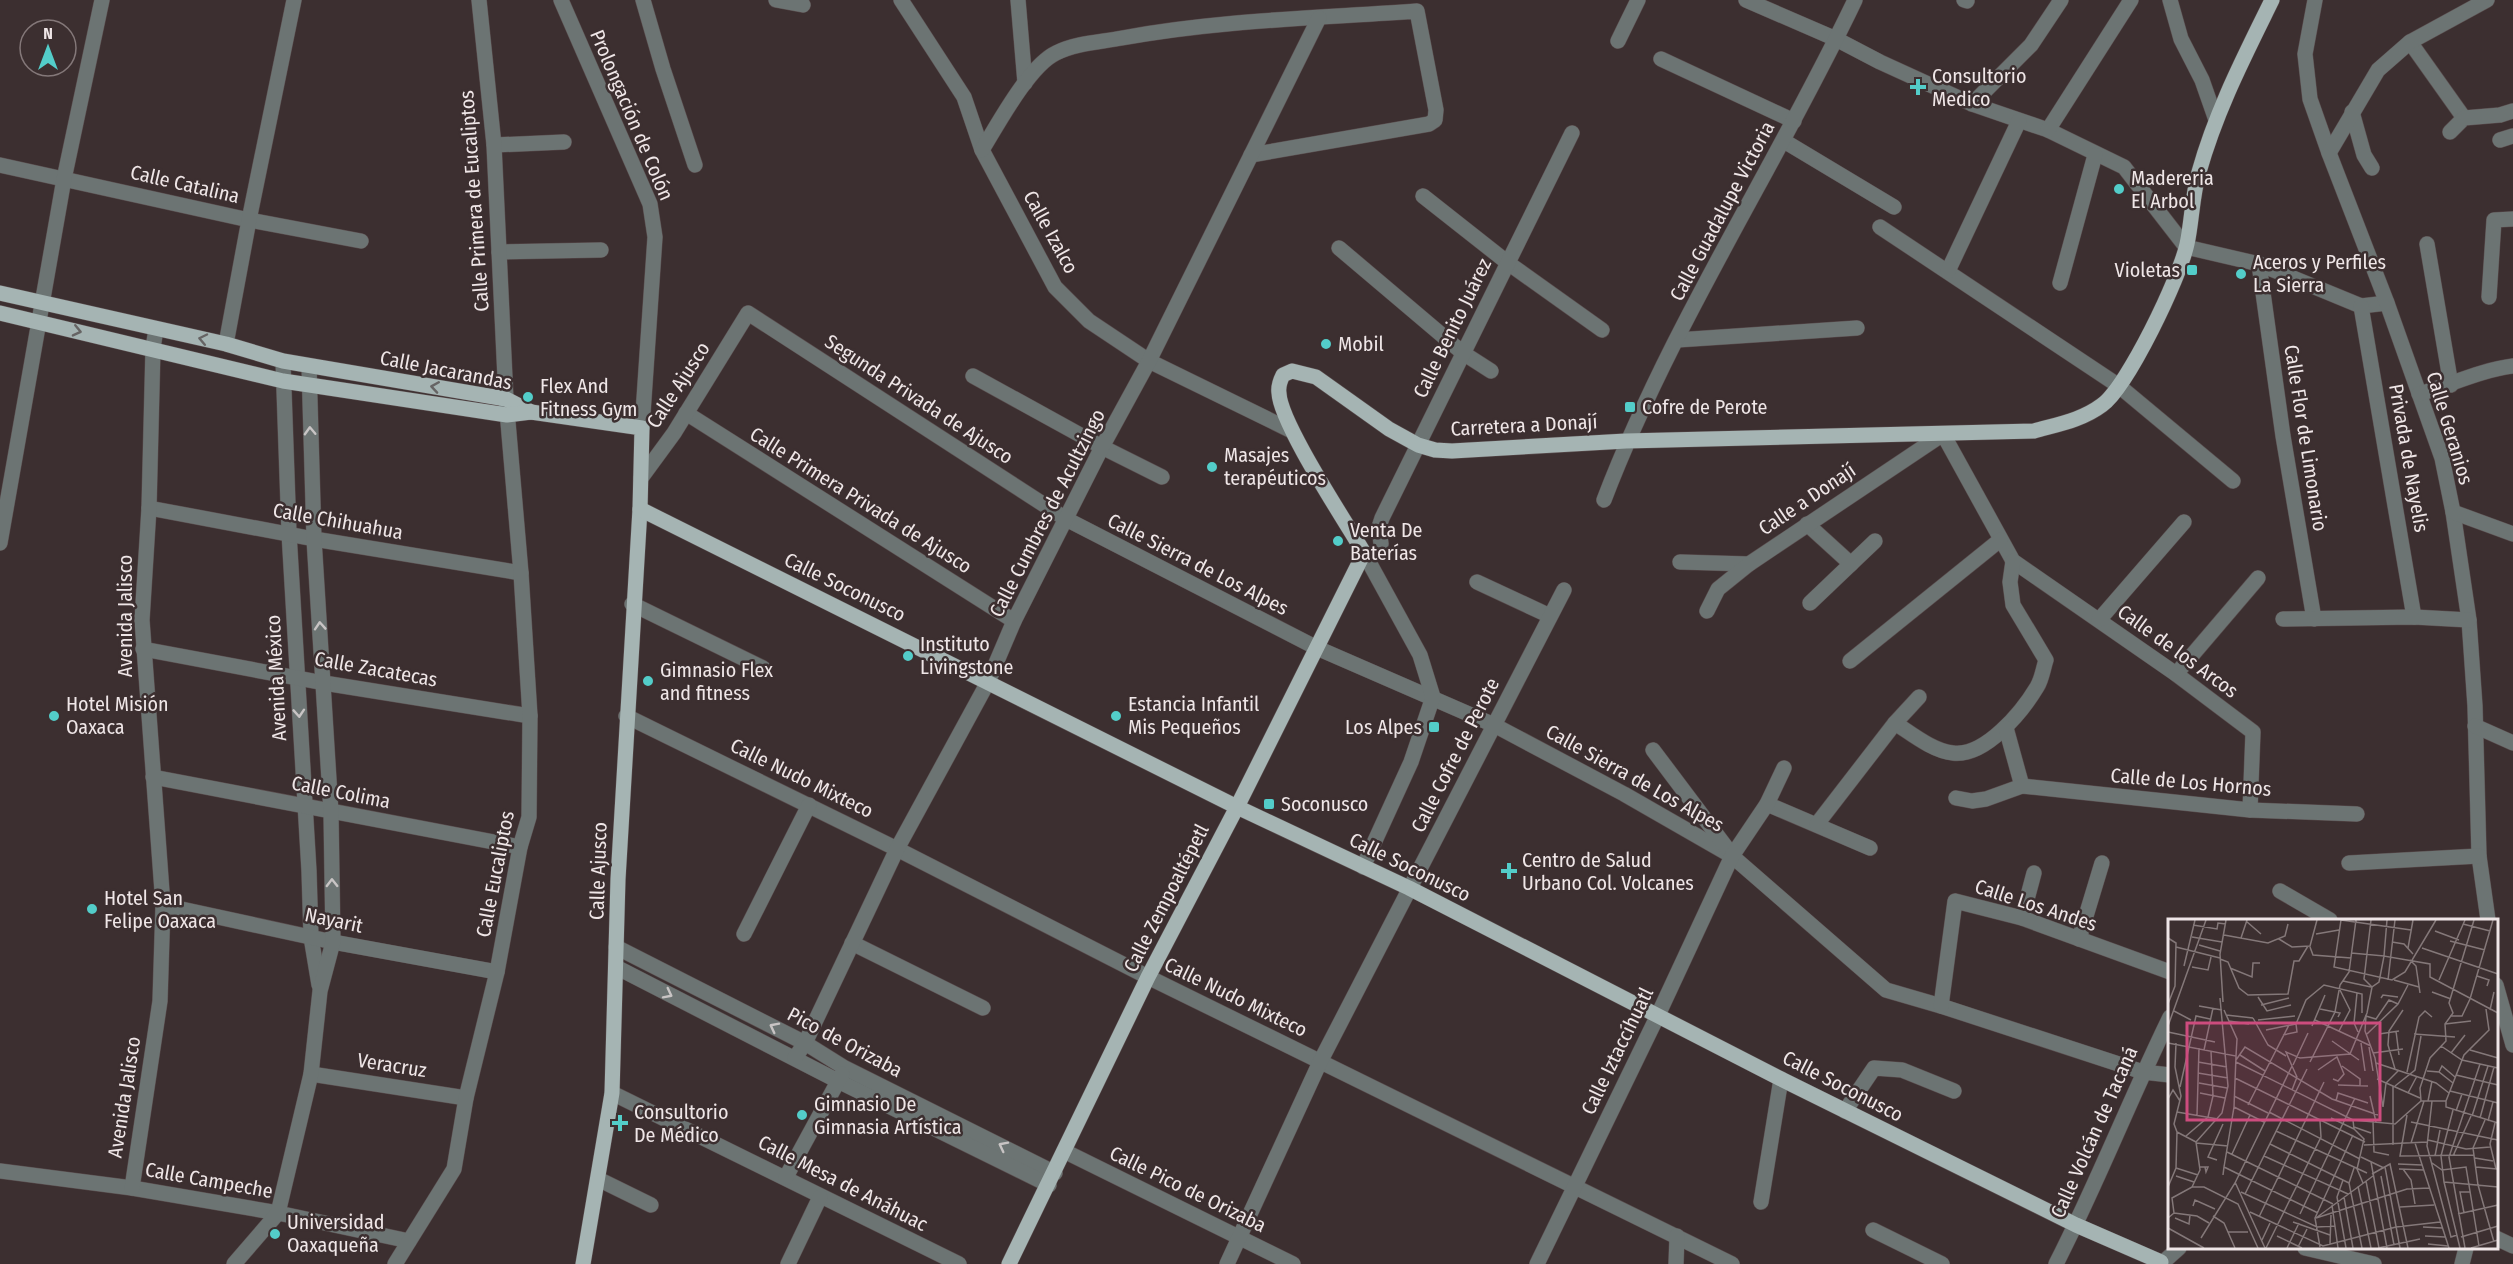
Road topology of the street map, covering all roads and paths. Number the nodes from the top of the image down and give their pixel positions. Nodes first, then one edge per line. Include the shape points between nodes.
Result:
1 (102, 0) edge
2 (294, 0) edge
3 (479, 0) edge
4 (561, 0) edge
5 (643, 0) edge
6 (776, 0) edge
7 (901, 0) edge
8 (1018, 0) edge
9 (1638, 0) edge
10 (1746, 0) edge
11 (1855, 0) edge
12 (2061, 0) edge
13 (2131, 0) edge
14 (2170, 0) edge
15 (2272, 0) edge
16 (2315, 0) edge
17 (2487, 0) edge
18 (803, 5) dead end
19 (1420, 5) edge
20 (1319, 18) junction
21 (1836, 39) junction
22 (1618, 41) dead end
23 (2410, 42) junction
24 (1661, 59) dead end
25 (1025, 83) junction
26 (1972, 104) junction
27 (2513, 111) edge
28 (2352, 112) junction
29 (2464, 118) junction
30 (2216, 120) junction
31 (1794, 121) junction
32 (2019, 121) junction
33 (2048, 130) junction
34 (2450, 132) dead end
35 (1572, 133) dead end
36 (1784, 141) junction
37 (564, 142) dead end
38 (494, 145) junction
39 (982, 150) junction
40 (2329, 153) junction
41 (1251, 155) junction
42 (2095, 155) junction
43 (0, 165) edge
44 (695, 165) dead end
45 (2372, 168) dead end
46 (64, 179) junction
47 (1423, 196) dead end
48 (1894, 207) dead end
49 (2513, 219) edge
50 (249, 220) junction
51 (1880, 227) dead end
52 (362, 242) dead end
53 (2427, 244) dead end
54 (2186, 247) junction
55 (1339, 248) dead end
56 (601, 250) dead end
57 (499, 252) junction
58 (1508, 263) junction
59 (2259, 264) junction
60 (1948, 271) junction
61 (2060, 282) dead end
62 (2489, 291) dead end
63 (0, 293) edge
64 (42, 302) junction
65 (2387, 303) junction
66 (2361, 306) junction
67 (0, 313) edge
68 (748, 313) joint
69 (39, 323) junction
70 (1857, 328) dead end
71 (156, 329) junction
72 (1602, 330) dead end
73 (1677, 340) junction
74 (226, 344) junction
75 (153, 348) junction
76 (1463, 353) junction
77 (283, 361) junction
78 (1149, 361) junction
79 (309, 366) junction
80 (2513, 366) edge
81 (1491, 371) dead end
82 (973, 376) dead end
83 (283, 381) junction
84 (2451, 385) junction
85 (309, 386) junction
86 (2120, 386) junction
87 (2419, 394) junction
88 (506, 399) junction
89 (531, 412) junction
90 (686, 413) junction
91 (507, 415) junction
92 (642, 428) junction
93 (1292, 431) junction
94 (1943, 434) junction
95 (1626, 441) junction
96 (1418, 445) junction
97 (1102, 447) junction
98 (1162, 477) dead end
99 (641, 478) junction
100 (2233, 481) dead end
101 (1604, 500) dead end
102 (149, 508) junction
103 (640, 509) junction
104 (2453, 512) junction
105 (1066, 519) junction
106 (2184, 522) dead end
107 (1807, 524) junction
108 (289, 534) junction
109 (2513, 534) edge
110 (314, 539) junction
111 (2000, 540) junction
112 (1875, 541) dead end
113 (0, 543) edge
114 (1381, 544) dead end
115 (1364, 553) junction
116 (2013, 561) junction
117 (1680, 562) dead end
118 (1749, 564) junction
119 (1851, 564) junction
120 (521, 573) junction
121 (2258, 578) dead end
122 (1477, 582) dead end
123 (1564, 590) dead end
124 (1810, 603) dead end
125 (632, 604) junction
126 (1707, 611) dead end
127 (1550, 616) junction
128 (2414, 617) junction
129 (2283, 619) dead end
130 (2314, 619) junction
131 (2099, 620) junction
132 (2469, 620) junction
133 (1014, 621) junction
134 (1317, 648) junction
135 (143, 650) junction
136 (1850, 661) dead end
137 (764, 668) dead end
138 (2176, 674) junction
139 (296, 676) junction
140 (988, 681) junction
141 (324, 683) junction
142 (1434, 697) junction
143 (1919, 697) dead end
144 (530, 716) junction
145 (626, 716) junction
146 (1894, 723) junction
147 (1494, 725) junction
148 (2475, 726) junction
149 (2006, 729) junction
150 (2513, 743) edge
151 (1653, 750) dead end
152 (1784, 768) dead end
153 (153, 777) junction
154 (2022, 786) junction
155 (1956, 798) dead end
156 (1767, 804) junction
157 (809, 805) junction
158 (306, 806) junction
159 (1237, 807) junction
160 (2250, 810) junction
161 (331, 812) junction
162 (2357, 814) dead end
163 (1817, 824) junction
164 (520, 847) junction
165 (1870, 848) dead end
166 (897, 849) junction
167 (1732, 856) junction
168 (2479, 856) junction
169 (2102, 863) dead end
170 (2349, 863) dead end
171 (1363, 867) junction
172 (2034, 873) dead end
173 (1409, 888) junction
174 (2280, 891) dead end
175 (163, 905) junction
176 (2022, 918) junction
177 (2327, 919) edge
178 (2488, 919) edge
179 (744, 934) dead end
180 (311, 936) junction
181 (2079, 939) junction
182 (333, 942) junction
183 (852, 943) junction
184 (616, 947) junction
185 (616, 967) junction
186 (497, 972) junction
187 (2168, 972) edge
188 (1148, 977) junction
189 (320, 991) junction
190 (2498, 992) edge
191 (1941, 1006) junction
192 (983, 1008) dead end
193 (1658, 1015) junction
194 (2168, 1019) edge
195 (805, 1043) junction
196 (2513, 1045) edge
197 (795, 1058) junction
198 (1320, 1062) junction
199 (2143, 1072) junction
200 (311, 1074) junction
201 (842, 1074) junction
202 (2168, 1075) edge
203 (1781, 1079) junction
204 (1954, 1091) dead end
205 (612, 1093) junction
206 (466, 1098) junction
207 (1845, 1111) junction
208 (1064, 1151) junction
209 (0, 1171) edge
210 (786, 1177) junction
211 (598, 1179) junction
212 (1052, 1179) junction
213 (1574, 1186) junction
214 (132, 1188) junction
215 (820, 1197) junction
216 (1761, 1202) dead end
217 (651, 1205) dead end
218 (278, 1213) junction
219 (2076, 1225) junction
220 (1873, 1230) dead end
221 (1677, 1236) junction
222 (1240, 1239) junction
223 (2498, 1239) edge
224 (409, 1241) junction
225 (2513, 1246) edge
226 (2178, 1249) edge
227 (2309, 1249) edge
228 (2466, 1249) edge
229 (2161, 1263) edge
230 (234, 1264) edge
231 (395, 1264) edge
232 (583, 1264) edge
233 (788, 1264) edge
234 (959, 1264) edge
235 (1009, 1264) edge
236 (1227, 1264) edge
237 (1293, 1264) edge
238 (1537, 1264) edge
239 (1676, 1264) edge
240 (1732, 1264) edge
241 (1942, 1264) edge
242 (2056, 1264) edge
243 (2374, 1264) edge
244 (2462, 1264) edge

1 - 46 street
2 - 50 street
3 - 38 street, Calle Primera de Eucaliptos
4 - 92 street, Prolongación de Colón via 650,204 655,237
5 - 44 street
6 - 18 street
7 - 39 street, Calle Izalco via 964,97
8 - 25 street
9 - 22 street
10 - 21 street
11 - 21 street, Calle Guadalupe Victoria
12 - 26 street via 2031,45
13 - 33 street
14 - 30 street via 2181,39 2202,80
15 - 30 main road, Carretera a Donají
16 - 40 street, Calle Geranios via 2304,54 2310,99
17 - 23 street
19 - 20 street
19 - 41 street via 1435,120
20 - 25 street via 1203,26 1075,47 1048,58
20 - 41 street, Calle Cumbres de Acultzingo
21 - 26 street
21 - 31 street, Calle Guadalupe Victoria
23 - 28 street via 2378,70
23 - 29 street
24 - 31 street
25 - 39 street
26 - 32 street
27 - 29 street
28 - 40 street
28 - 45 street via 2364,155
29 - 34 street
30 - 54 main road, Carretera a Donají via 2198,174
31 - 36 street, Calle Guadalupe Victoria
32 - 33 street
32 - 60 street
33 - 42 street
35 - 58 street, Calle Benito Juárez
36 - 48 street
36 - 73 street, Calle Guadalupe Victoria
37 - 38 street
38 - 57 street, Calle Primera de Eucaliptos
39 - 78 street, Calle Izalco via 1055,287 1089,321
40 - 65 street, Calle Geranios
41 - 78 street, Calle Cumbres de Acultzingo
42 - 54 street via 2124,167
42 - 61 street
43 - 46 street, Calle Catalina
46 - 50 street, Calle Catalina
46 - 64 street
47 - 58 street
49 - 62 street via 2494,220
50 - 52 street, Calle Catalina
50 - 74 street
51 - 60 street
53 - 84 street
54 - 59 street
54 - 86 main road, Carretera a Donají via 2166,300
55 - 76 street
56 - 57 street
57 - 88 street, Calle Primera de Eucaliptos
58 - 72 street
58 - 76 street, Calle Benito Juárez
59 - 66 street
59 - 130 street, Calle Flor de Limonario
60 - 86 street
63 - 64 main road, Calle Jacarandas
64 - 69 street
64 - 71 main road, Calle Jacarandas
65 - 66 street
65 - 87 street, Calle Geranios
66 - 128 street, Privada de Nayelis
67 - 69 main road, Calle Jacarandas
68 - 90 street, Calle Ajusco
68 - 105 street, Segunda Privada de Ajusco
69 -> 75 main road, Calle Jacarandas
69 - 113 street
70 - 73 street
74 -> 71 main road, Calle Jacarandas
71 - 75 street, Avenida Jalisco
73 - 95 street, Calle Guadalupe Victoria
74 - 77 main road, Calle Jacarandas
75 - 83 main road, Calle Jacarandas
75 - 102 street, Avenida Jalisco
76 - 81 street
76 - 96 street, Calle Benito Juárez
77 - 79 main road, Calle Jacarandas
77 - 83 street, Avenida México
78 - 93 street, Calle Izalco
78 - 97 street, Calle Cumbres de Acultzingo
79 - 85 street, Avenida México
88 -> 79 main road, Calle Jacarandas
80 - 84 street via 2493,368
82 - 97 street
83 - 85 main road, Calle Jacarandas
83 - 108 street, Avenida México
84 - 87 street
85 - 91 main road, Calle Jacarandas
110 -> 85 street, Avenida México
86 - 94 main road, Carretera a Donají via 2082,418 2034,430
86 - 100 street
87 - 104 street, Calle Geranios via 2442,458
88 - 89 main road, Calle Jacarandas
88 - 91 street, Calle Eucaliptos
89 - 91 main road, Calle Jacarandas
89 - 92 main road
90 - 99 street, Calle Ajusco
90 - 133 street, Calle Primera Privada de Ajusco
91 - 120 street, Calle Eucaliptos
92 - 99 main road, Calle Ajusco
93 - 96 main road, Carretera a Donají via 1278,395 1283,375 1292,371 1316,377
93 - 115 main road, Carretera a Donají
94 - 95 main road, Carretera a Donají
94 - 107 street, Calle a Donají
94 - 111 street, Calle de los Arcos
95 - 96 main road, Carretera a Donají via 1470,452
95 - 101 street
96 - 114 street, Calle Benito Juárez via 1380,523
97 - 98 street
97 - 105 street, Calle Cumbres de Acultzingo
99 - 103 main road, Calle Ajusco
102 - 108 street, Calle Chihuahua
102 - 135 street, Avenida Jalisco
103 - 125 main road, Calle Ajusco
103 - 140 main road, Calle Soconusco
104 - 109 street
104 - 132 street, Calle Geranios
105 - 133 street, Calle Cumbres de Acultzingo
105 - 134 street, Calle Sierra de Los Alpes
106 - 131 street
107 - 118 street, Calle a Donají
107 - 119 street
108 - 110 street, Calle Chihuahua
108 - 139 street, Avenida México
110 - 120 street, Calle Chihuahua
141 -> 110 street, Avenida México
111 - 116 street, Calle de los Arcos
111 - 136 street
112 - 119 street
115 - 134 main road, Calle Zempoaltépetl
115 - 142 street, Carretera a Donají via 1416,646
116 - 131 street, Calle de los Arcos
116 - 149 street via 2013,605 2046,660 2038,685
117 - 118 street
118 - 126 street, Calle a Donají via 1718,589
119 - 124 street
120 - 144 street, Calle Eucaliptos
121 - 138 street
122 - 127 street
123 - 127 street, Calle Cofre de Perote
125 - 137 street
125 - 145 main road, Calle Ajusco
127 - 147 street, Calle Cofre de Perote
128 - 130 street
128 - 132 street
129 - 130 street
131 - 138 street, Calle de los Arcos
132 - 148 street, Calle Geranios
133 - 140 street, Calle Cumbres de Acultzingo
134 - 142 street, Calle Sierra de Los Alpes
134 - 159 main road, Calle Zempoaltépetl
135 - 139 street, Calle Zacatecas
135 - 153 street, Avenida Jalisco
138 - 160 street, Calle de los Arcos via 2253,732
139 - 141 street, Calle Zacatecas
139 -> 158 street, Avenida México
140 - 159 main road, Calle Soconusco
140 - 166 street, Calle Cumbres de Acultzingo
141 - 144 street, Calle Zacatecas
141 - 161 street, Avenida México
142 - 147 street, Calle Sierra de Los Alpes
142 - 171 street via 1411,762
143 - 146 street
144 - 164 street, Calle Eucaliptos via 529,817
145 - 157 street, Calle Nudo Mixteco
145 - 184 main road, Calle Ajusco
146 - 149 street via 1951,753 1967,753
146 - 163 street
147 - 167 street, Calle Sierra de Los Alpes
147 - 173 street, Calle Cofre de Perote
148 - 150 street
148 - 168 street, Calle Geranios
149 - 154 street
151 - 167 street
152 - 156 street, Calle Iztaccíhuatl
153 - 158 street, Calle Colima
153 - 175 street, Avenida Jalisco
154 - 155 street via 1986,799
154 - 160 street, Calle de Los Hornos
156 - 163 street
156 - 167 street, Calle Iztaccíhuatl
157 - 166 street, Calle Nudo Mixteco
157 - 179 street
158 - 161 street, Calle Colima
158 - 180 street, Avenida México
159 - 171 main road, Calle Soconusco
159 - 188 main road, Calle Zempoaltépetl
160 - 162 street, Calle de Los Hornos
161 - 164 street, Calle Colima
182 -> 161 street, Avenida México
163 - 165 street
164 - 186 street, Calle Eucaliptos
166 - 183 street, Calle Cumbres de Acultzingo
166 - 188 street, Calle Nudo Mixteco
167 - 191 street, Calle Sierra de Los Alpes via 1886,990
167 - 193 street, Calle Iztaccíhuatl
168 - 170 street
168 - 178 street, Calle Geranios
169 - 181 street
171 - 173 main road, Calle Soconusco
172 - 176 street
173 - 193 main road, Calle Soconusco
173 - 198 street, Calle Cofre de Perote
174 - 177 street
175 - 180 street, Nayarit
175 - 214 street, Avenida Jalisco via 160,1001
176 - 181 street, Calle Los Andes
176 - 191 street, Calle Los Andes via 1955,901
180 - 182 street, Nayarit
180 - 189 street, Avenida México
181 - 187 street, Calle Los Andes
182 - 186 street, Nayarit
182 - 189 street, Avenida México
183 - 192 street
183 - 195 street, Calle Cumbres de Acultzingo
184 - 185 main road, Calle Ajusco
195 -> 184 street, Pico de Orizaba
185 -> 197 street, Pico de Orizaba
185 - 205 main road, Calle Ajusco
186 - 206 street, Calle Eucaliptos
188 - 198 street, Calle Nudo Mixteco
188 - 208 main road, Calle Zempoaltépetl
189 - 200 street, Avenida México
190 - 196 street
191 - 199 street, Calle Sierra de Los Alpes
193 - 203 main road, Calle Soconusco
193 - 213 street, Calle Iztaccíhuatl
194 - 199 street, Calle Volcán de Tacaná
195 - 197 street, Calle Cumbres de Acultzingo
195 - 201 street, Pico de Orizaba
197 - 201 street, Pico de Orizaba
198 - 213 street, Calle Nudo Mixteco
198 - 222 street, Calle Cofre de Perote
199 - 202 street, Calle Sierra de Los Alpes
199 - 219 street, Calle Volcán de Tacaná
200 - 206 street, Veracruz
200 - 218 street, Avenida México
201 - 210 street
201 - 212 street, Pico de Orizaba
203 - 207 main road, Calle Soconusco
203 - 216 street
204 - 207 street via 1902,1070 1874,1068
205 - 210 street, Calle Mesa de Anáhuac
205 - 211 main road, Calle Ajusco
206 - 224 street, Calle Eucaliptos via 454,1169
207 - 219 main road, Calle Soconusco
208 - 212 main road, Calle Zempoaltépetl
208 - 222 street, Calle Pico de Orizaba
209 - 214 street, Calle Campeche
210 - 215 street, Calle Mesa de Anáhuac
211 - 217 street
211 - 232 main road, Calle Ajusco
212 - 235 main road, Calle Zempoaltépetl
213 - 221 street, Calle Nudo Mixteco
213 - 238 street, Calle Iztaccíhuatl
214 - 218 street, Calle Campeche
215 - 233 street
215 - 234 street, Calle Mesa de Anáhuac
218 - 224 street, Calle Campeche
218 - 230 street, Avenida México
219 - 229 main road, Calle Soconusco
219 - 242 street, Calle Volcán de Tacaná
220 - 241 street
221 - 239 street
221 - 240 street, Calle Nudo Mixteco
222 - 236 street, Calle Cofre de Perote
222 - 237 street, Calle Pico de Orizaba
223 - 225 street
224 - 231 street, Calle Eucaliptos
226 - 229 street
227 - 243 street
228 - 244 street

